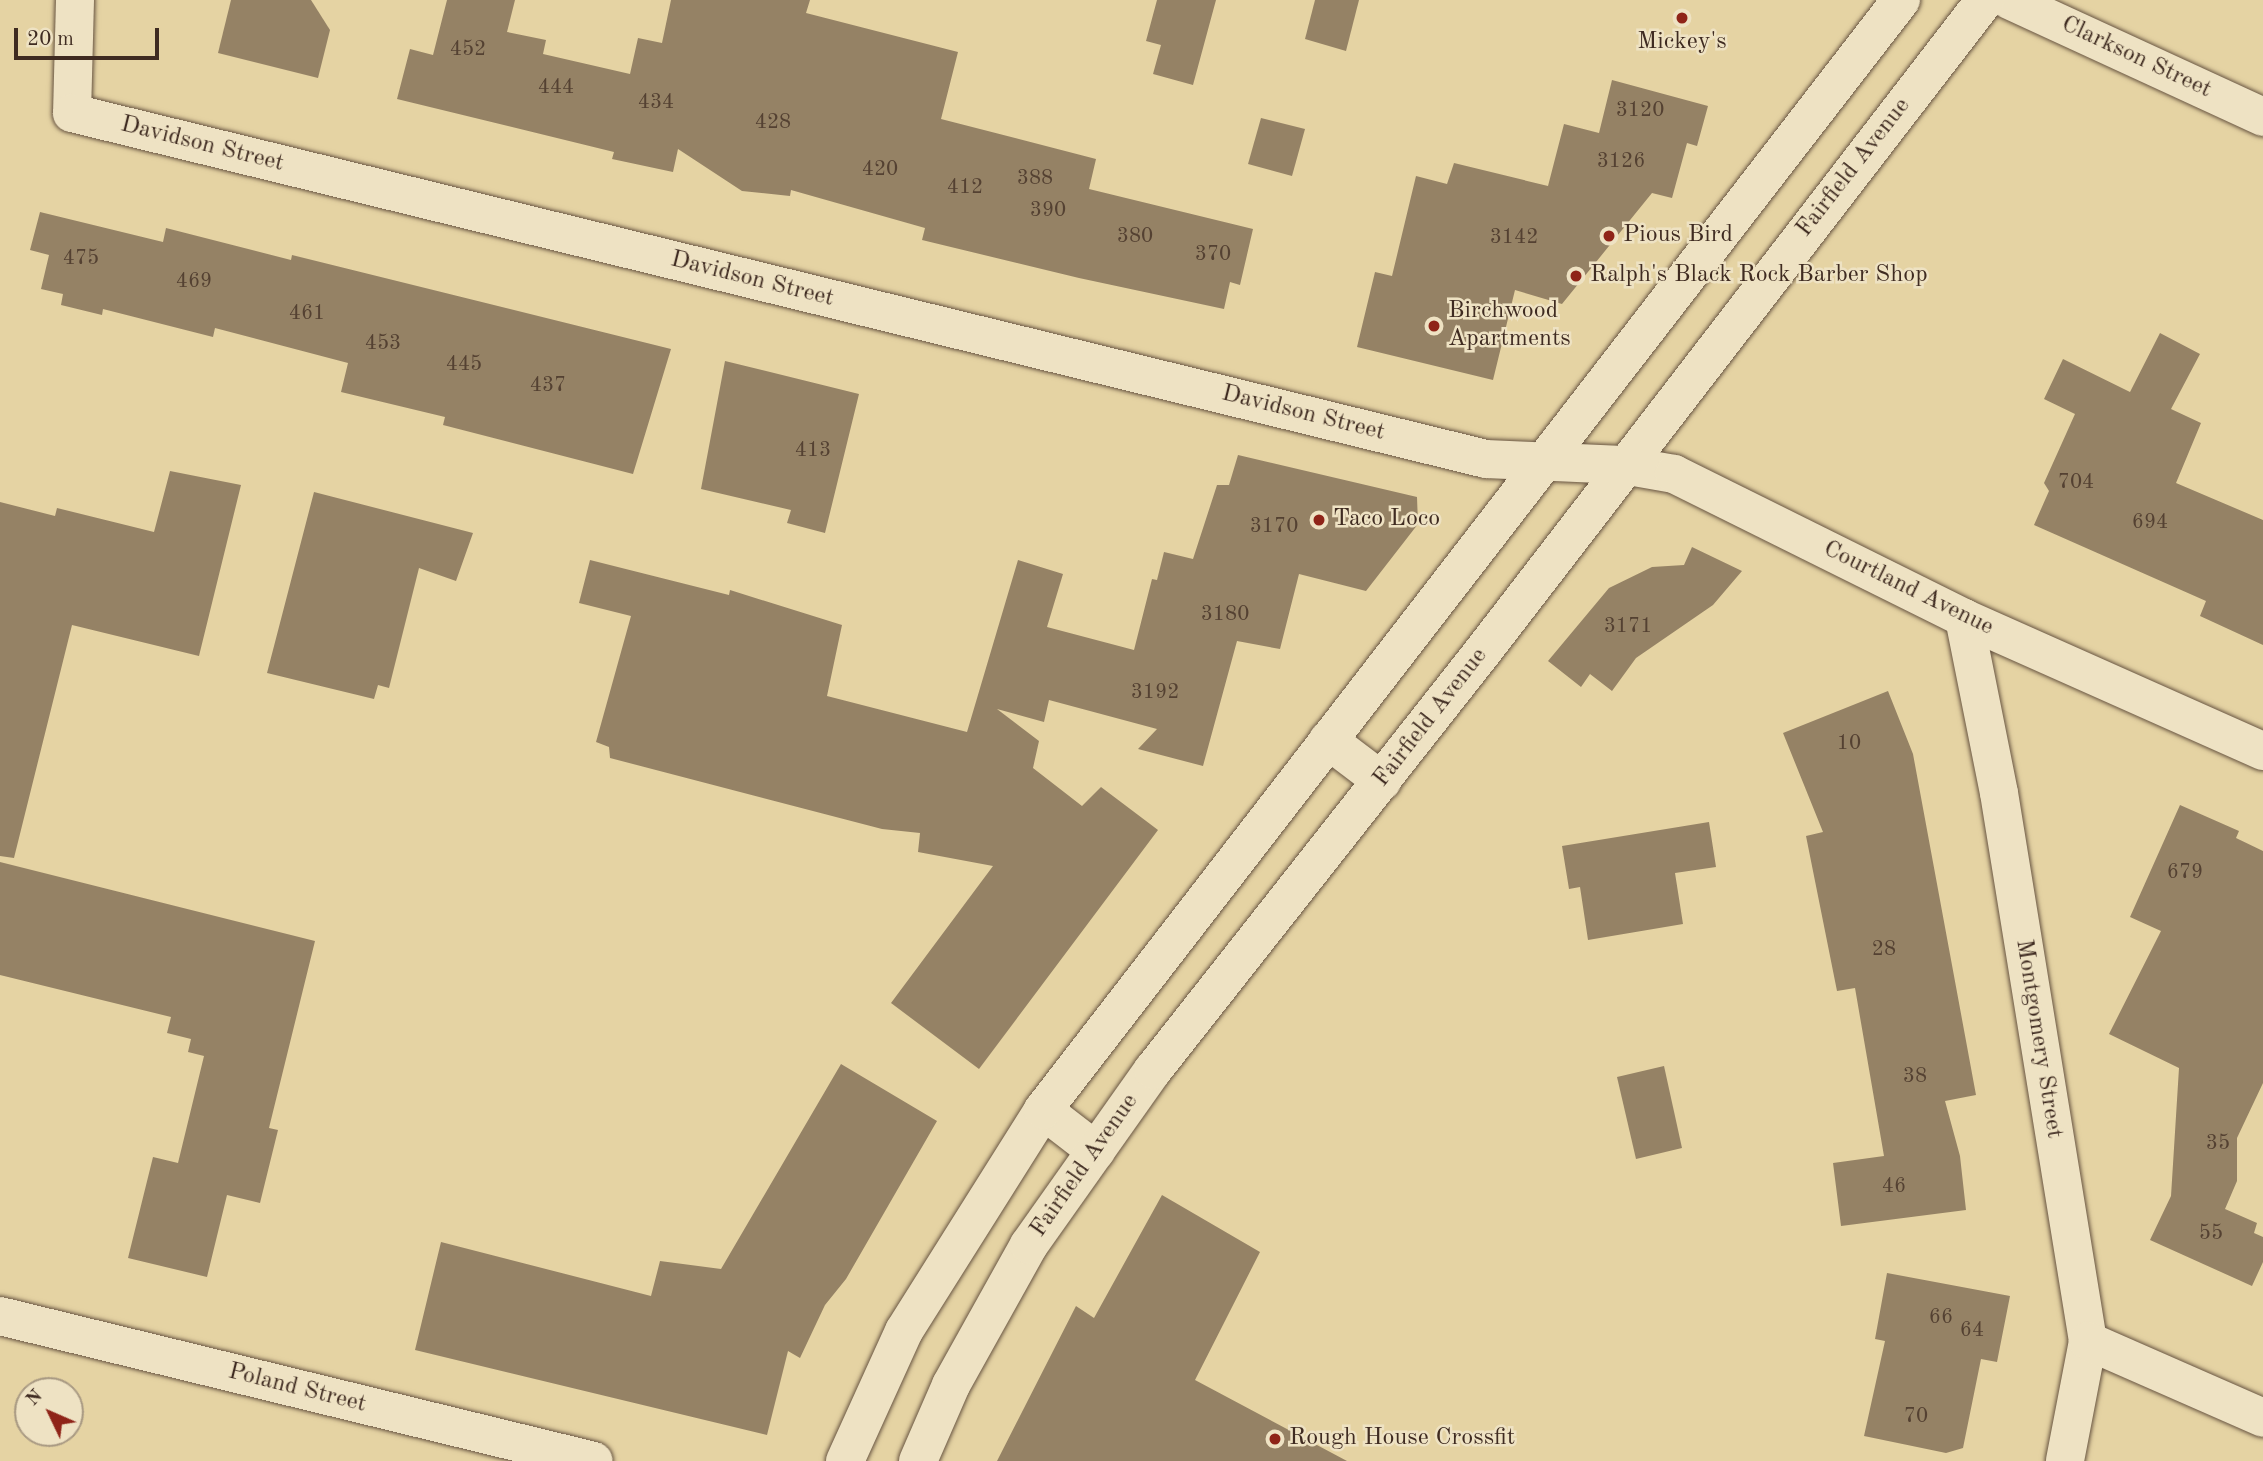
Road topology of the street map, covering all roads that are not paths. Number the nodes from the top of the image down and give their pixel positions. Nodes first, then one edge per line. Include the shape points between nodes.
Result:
1 (75, 0) edge
2 (1901, 0) edge
3 (1985, 0) edge
4 (2009, 0) edge
5 (2263, 117) edge
6 (1545, 460) junction
7 (1623, 465) junction
8 (1964, 618) junction
9 (1328, 740) junction
10 (2263, 751) edge
11 (1382, 781) junction
12 (1043, 1110) junction
13 (1096, 1150) junction
14 (0, 1317) edge
15 (2088, 1341) junction
16 (2263, 1418) edge
17 (594, 1461) edge
18 (845, 1461) edge
19 (918, 1461) edge
20 (2065, 1461) edge

1 - 6 street, Davidson Street via 72,113 1486,459
2 - 6 street
3 - 7 street, Fairfield Avenue
4 - 5 street, Clarkson Street
6 - 7 street, Courtland Avenue
6 - 9 street
7 - 8 street, Courtland Avenue via 1674,474
7 - 11 street, Fairfield Avenue
8 - 10 street, Courtland Avenue
8 - 15 street, Montgomery Street via 1999,793
9 - 11 street
9 - 12 street
11 - 13 street, Fairfield Avenue via 1153,1070
12 - 13 street
12 - 18 street via 904,1331
13 - 19 street, Fairfield Avenue via 1029,1245 951,1385
14 - 17 street, Poland Street
15 - 16 street
15 - 20 street, Montgomery Street

